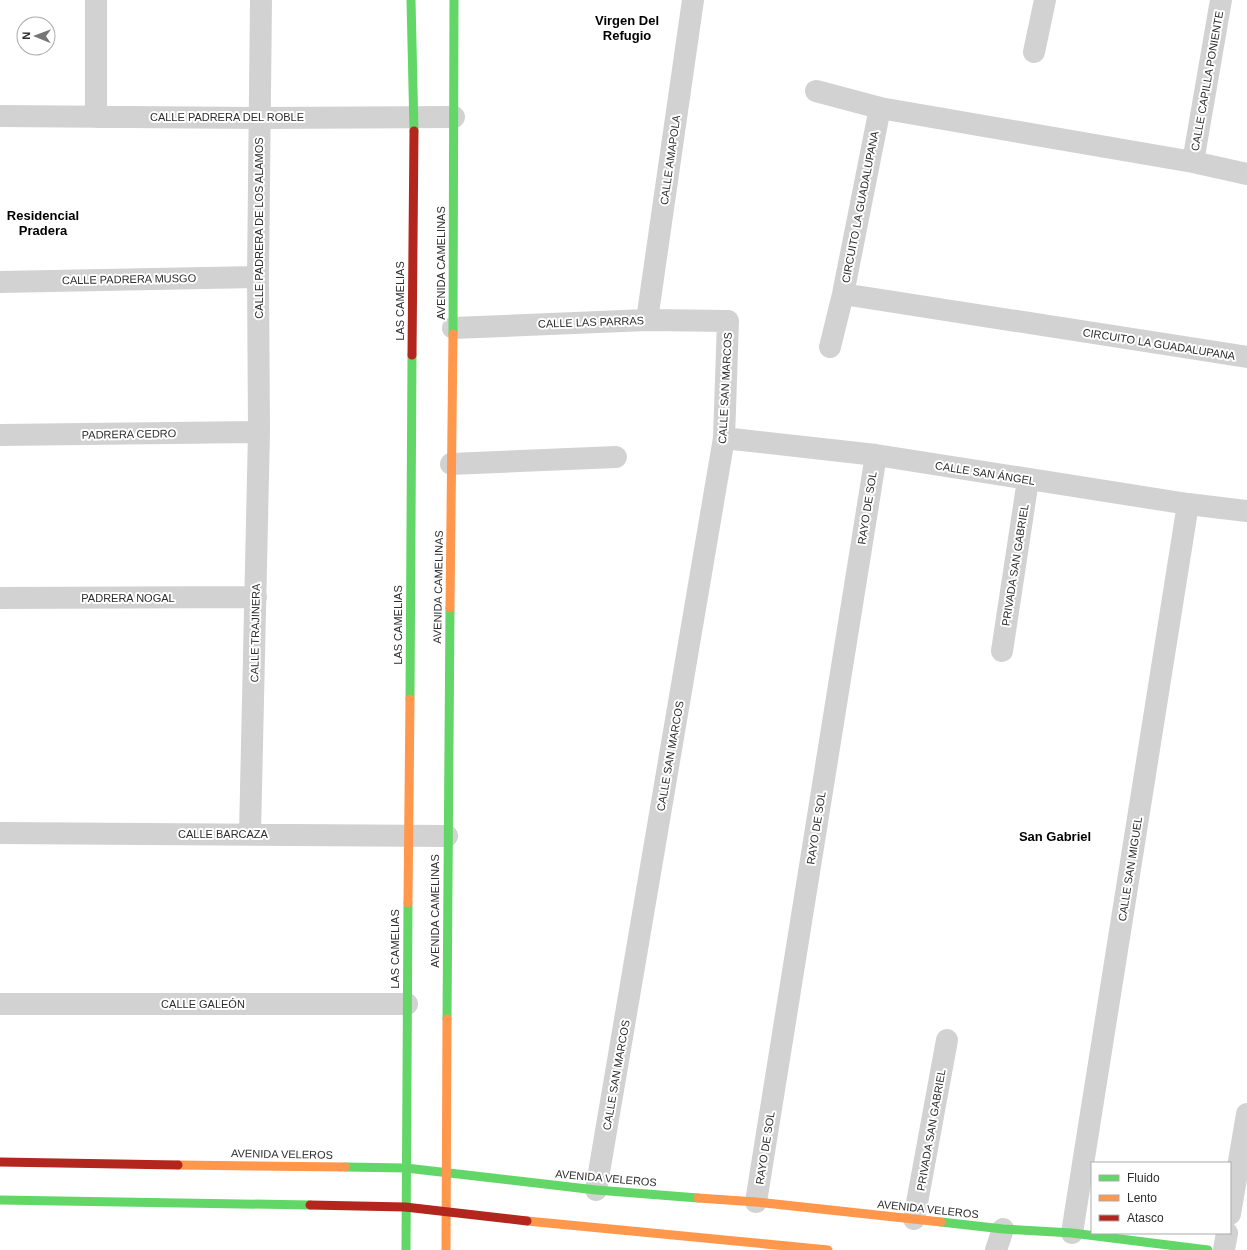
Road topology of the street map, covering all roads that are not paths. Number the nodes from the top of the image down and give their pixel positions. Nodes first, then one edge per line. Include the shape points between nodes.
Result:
1 (96, 0) edge
2 (261, 0) edge
3 (411, 0) edge
4 (454, 0) edge
5 (693, 0) edge
6 (1045, 0) edge
7 (1222, 0) edge
8 (1034, 52) dead end
9 (816, 91) dead end
10 (880, 108) junction
11 (0, 116) edge
12 (454, 116) junction
13 (96, 117) junction
14 (414, 117) junction
15 (260, 118) junction
16 (1193, 162) junction
17 (1247, 174) edge
18 (258, 277) junction
19 (0, 282) edge
20 (843, 294) junction
21 (647, 320) junction
22 (728, 321) joint
23 (453, 328) junction
24 (830, 347) dead end
25 (1247, 357) edge
26 (259, 432) junction
27 (0, 435) edge
28 (724, 438) junction
29 (876, 455) junction
30 (616, 457) dead end
31 (451, 464) junction
32 (1028, 480) junction
33 (1188, 504) junction
34 (1247, 511) edge
35 (256, 597) junction
36 (0, 598) edge
37 (1002, 651) dead end
38 (0, 833) edge
39 (250, 834) junction
40 (408, 835) junction
41 (447, 836) junction
42 (0, 1004) edge
43 (407, 1004) junction
44 (947, 1040) dead end
45 (1247, 1114) edge
46 (0, 1162) edge
47 (406, 1168) junction
48 (447, 1174) junction
49 (596, 1190) junction
50 (0, 1200) edge
51 (756, 1202) junction
52 (406, 1207) junction
53 (1231, 1208) edge
54 (446, 1213) junction
55 (914, 1219) junction
56 (1003, 1229) junction
57 (1072, 1233) junction
58 (1227, 1234) edge
59 (406, 1250) edge
60 (446, 1250) edge
61 (828, 1250) edge
62 (996, 1250) edge
63 (1208, 1250) edge
64 (1224, 1250) edge

1 - 13 street
2 - 15 street, CALLE PADRERA DE LOS ALAMOS
3 - 14 street, LAS CAMELIAS
4 - 12 street, AVENIDA CAMELINAS
5 - 21 street, CALLE AMAPOLA
6 - 8 street
7 - 16 street, CALLE CAPILLA PONIENTE
9 - 10 street
10 - 16 street
10 - 20 street, CIRCUITO LA GUADALUPANA
11 - 13 street, CALLE PADRERA DEL ROBLE
12 - 14 street, CALLE PADRERA DEL ROBLE
12 - 23 street, AVENIDA CAMELINAS
13 - 15 street, CALLE PADRERA DEL ROBLE
14 - 15 street, CALLE PADRERA DEL ROBLE
14 - 40 street, LAS CAMELIAS
15 - 18 street, CALLE PADRERA DE LOS ALAMOS
16 - 17 street
18 - 19 street, CALLE PADRERA MUSGO
18 - 26 street, CALLE PADRERA DE LOS ALAMOS
20 - 24 street
20 - 25 street, CIRCUITO LA GUADALUPANA
21 - 22 street, CALLE LAS PARRAS
21 - 23 street, CALLE LAS PARRAS
22 - 28 street, CALLE SAN MARCOS
23 - 31 street, AVENIDA CAMELINAS
26 - 27 street, PADRERA CEDRO
26 - 35 street, CALLE TRAJINERA
28 - 29 street, CALLE SAN ÁNGEL
28 - 49 street, CALLE SAN MARCOS
29 - 32 street, CALLE SAN ÁNGEL
29 - 51 street, RAYO DE SOL
30 - 31 street
31 - 41 street, AVENIDA CAMELINAS
32 - 33 street, CALLE SAN ÁNGEL
32 - 37 street, PRIVADA SAN GABRIEL
33 - 34 street, CALLE SAN ÁNGEL
33 - 57 street, CALLE SAN MIGUEL
35 - 36 street, PADRERA NOGAL
35 - 39 street, CALLE TRAJINERA
38 - 39 street, CALLE BARCAZA
39 - 40 street, CALLE BARCAZA
40 - 41 street, CALLE BARCAZA
40 - 43 street, LAS CAMELIAS
41 - 48 street, AVENIDA CAMELINAS
42 - 43 street, CALLE GALEÓN
43 - 47 street, LAS CAMELIAS
44 - 55 street, PRIVADA SAN GABRIEL
45 - 53 street
46 - 47 street, AVENIDA VELEROS
47 - 48 street, AVENIDA VELEROS
47 - 52 street, LAS CAMELIAS
48 - 49 street, AVENIDA VELEROS
48 - 54 street, AVENIDA CAMELINAS
49 - 51 street, AVENIDA VELEROS
50 - 52 street
51 - 55 street, AVENIDA VELEROS
52 - 54 street
52 - 59 street, LAS CAMELIAS
54 - 60 street, AVENIDA CAMELINAS
54 - 61 street
55 - 56 street, AVENIDA VELEROS
56 - 57 street, AVENIDA VELEROS
56 - 62 street
57 - 63 street, AVENIDA VELEROS
58 - 64 street

